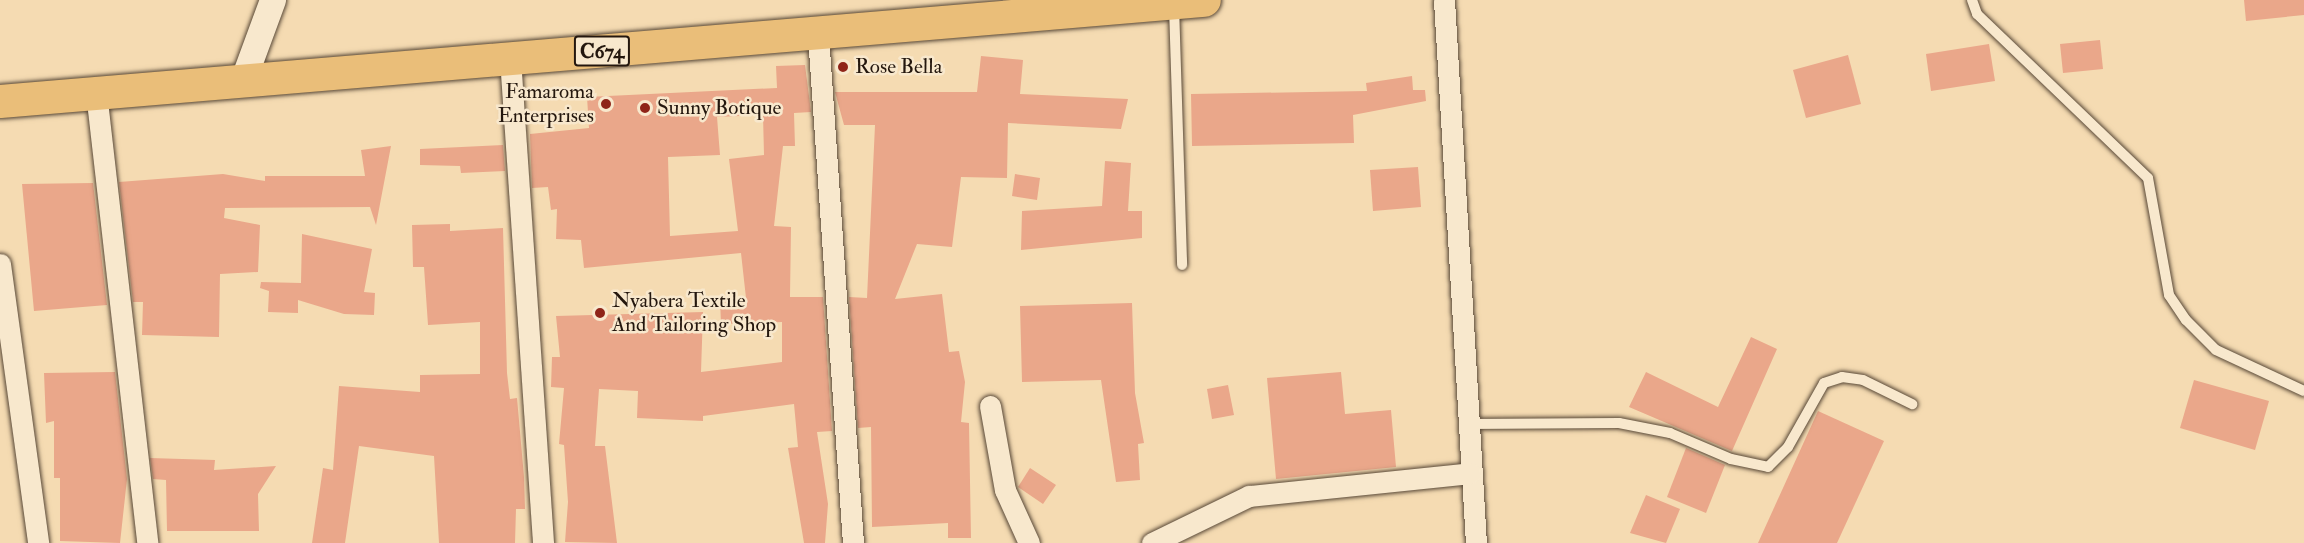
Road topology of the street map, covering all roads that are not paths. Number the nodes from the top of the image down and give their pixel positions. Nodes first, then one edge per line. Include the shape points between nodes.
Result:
1 (273, 0) edge
2 (1444, 0) edge
3 (1972, 0) edge
4 (1189, 2) edge
5 (985, 11) edge
6 (818, 34) junction
7 (510, 58) junction
8 (244, 79) junction
9 (96, 92) junction
10 (0, 101) edge
11 (0, 264) edge
12 (1182, 265) dead end
13 (2304, 391) edge
14 (1912, 404) dead end
15 (990, 406) dead end
16 (1467, 424) junction
17 (1470, 473) junction
18 (38, 543) edge
19 (147, 543) edge
20 (543, 543) edge
21 (853, 543) edge
22 (1029, 543) edge
23 (1152, 543) edge
24 (1476, 543) edge

1 - 8 street
2 - 16 street
3 - 13 lane via 1993,30 2148,178 2169,295 2186,320 2216,350
4 - 5 main road, C674
4 - 12 lane
5 - 6 main road, C674
6 - 7 main road, C674
6 - 21 street
7 - 8 main road, C674
7 - 20 street
8 - 9 main road, C674
9 - 10 main road, C674
9 - 19 street
11 - 18 street
14 - 16 lane via 1863,380 1842,377 1824,383 1788,447 1768,467 1731,459 1670,433 1619,423
15 - 22 street via 1005,490
16 - 17 street
17 - 23 street via 1249,496
17 - 24 street

